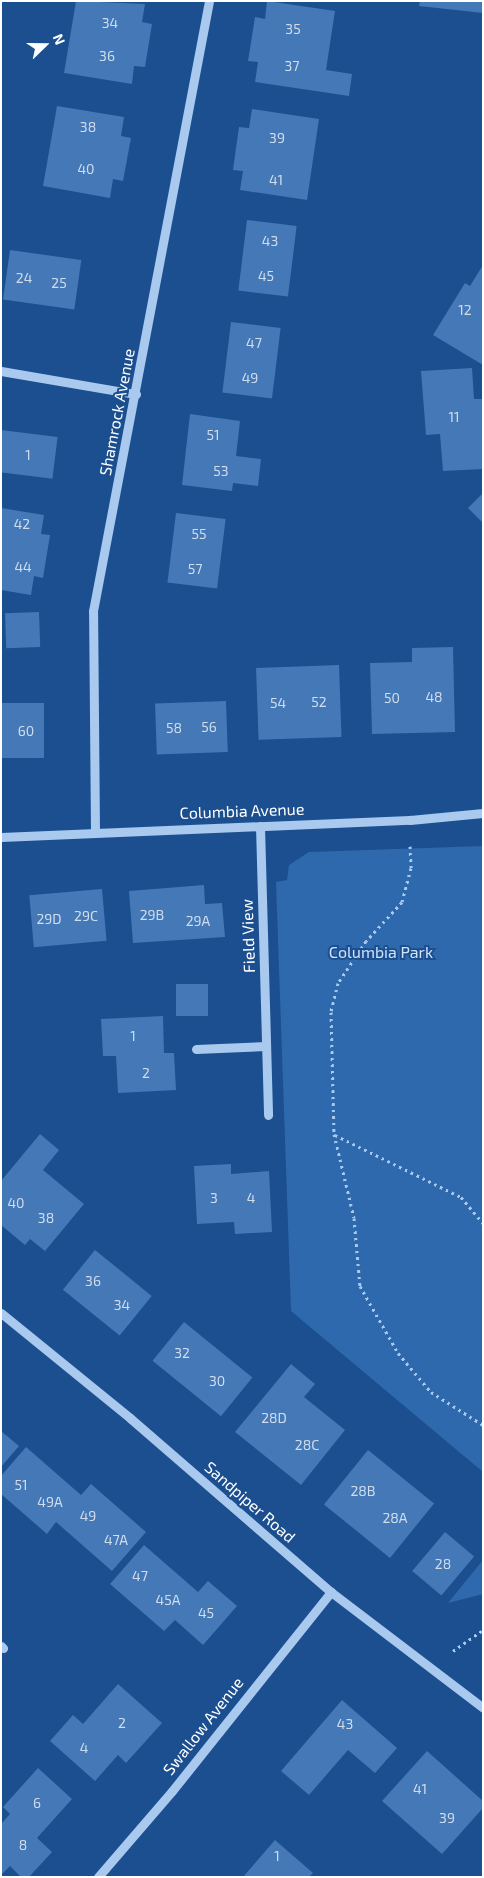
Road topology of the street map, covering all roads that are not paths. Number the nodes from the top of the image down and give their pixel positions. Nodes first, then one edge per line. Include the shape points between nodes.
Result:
1 (209, 1) edge
2 (1, 371) edge
3 (136, 394) junction
4 (483, 813) edge
5 (260, 826) junction
6 (96, 832) junction
7 (1, 837) edge
8 (266, 1046) junction
9 (196, 1049) dead end
10 (268, 1115) dead end
11 (1, 1314) edge
12 (331, 1592) junction
13 (483, 1708) edge
14 (98, 1877) edge

1 - 3 street, Shamrock Avenue
2 - 3 street
3 - 6 street, Shamrock Avenue via 92,611
4 - 5 street, Columbia Avenue via 410,820
5 - 6 street, Columbia Avenue
5 - 8 street, Field View
6 - 7 street, Columbia Avenue
8 - 9 street
8 - 10 street, Field View
11 - 12 street, Sandpiper Road via 130,1418
12 - 13 street, Sandpiper Road
12 - 14 street, Swallow Avenue via 172,1791

